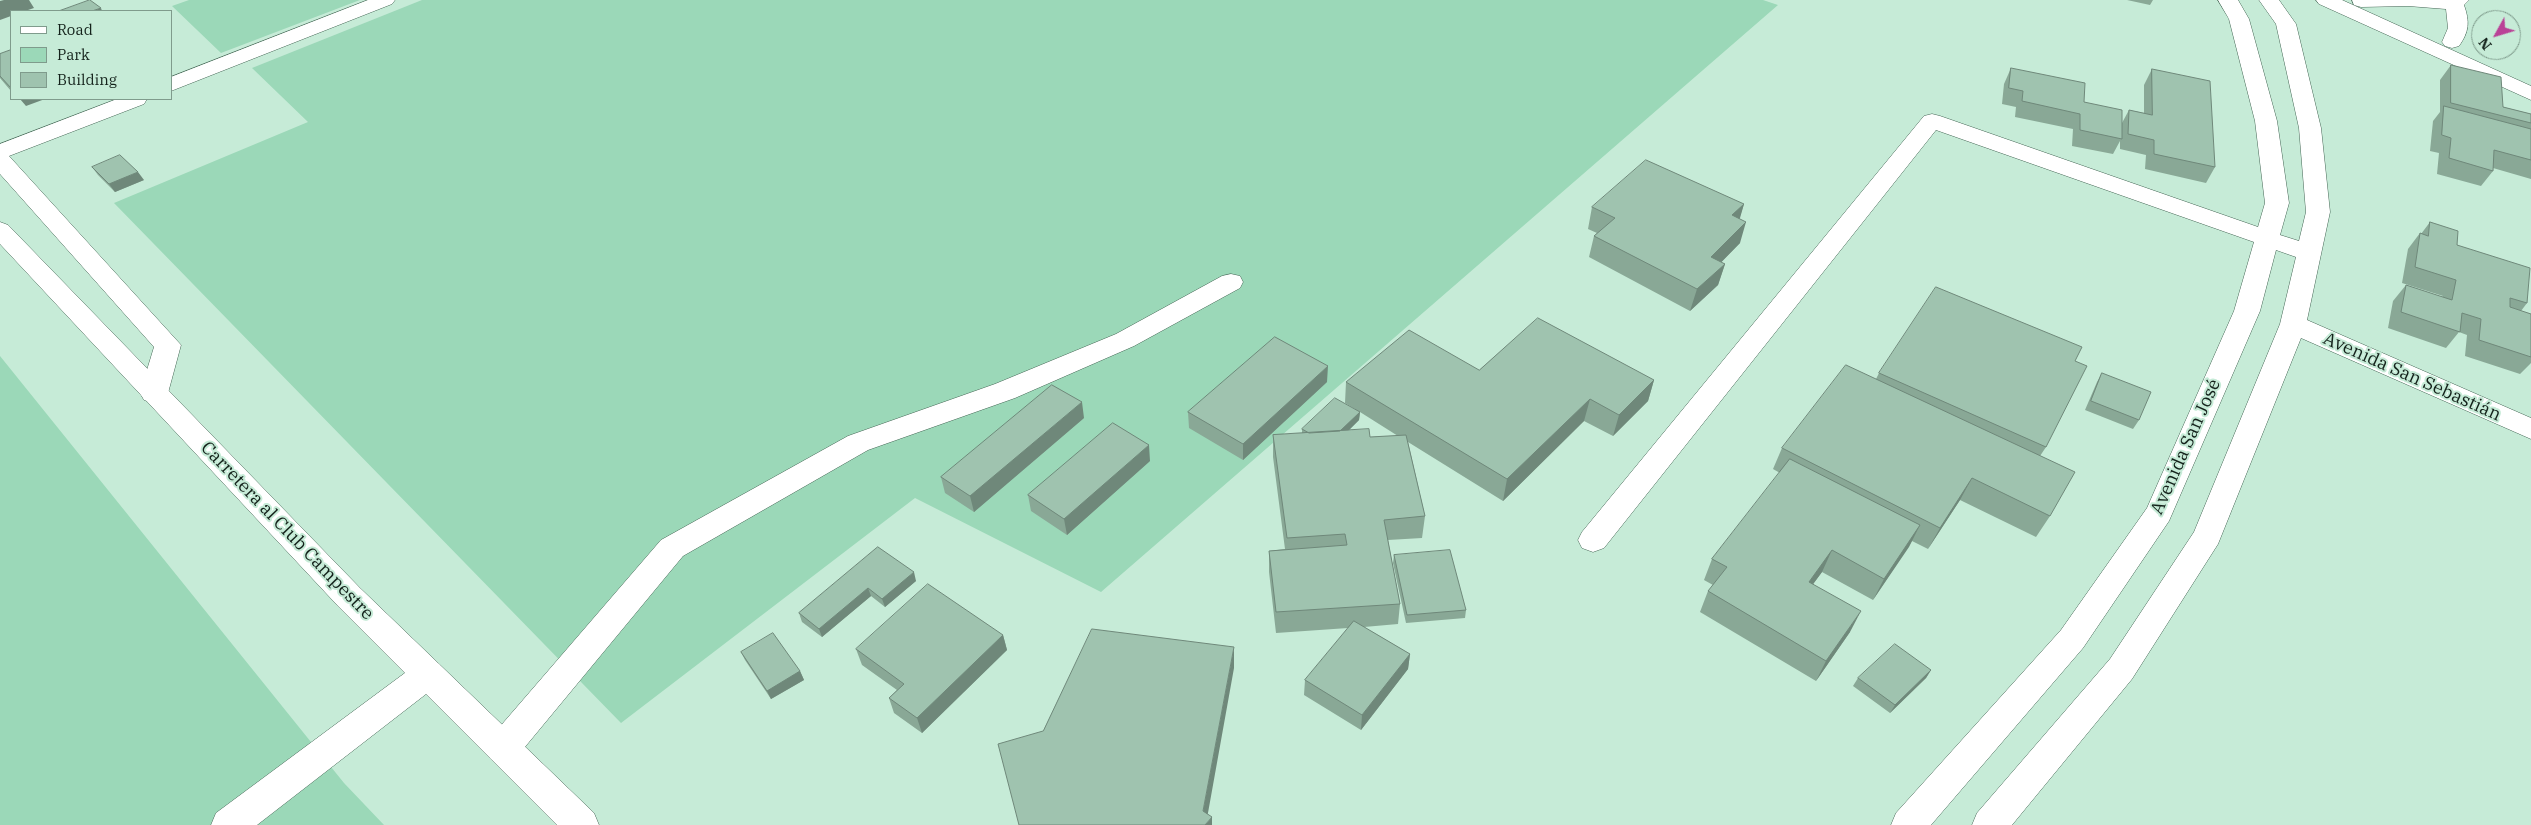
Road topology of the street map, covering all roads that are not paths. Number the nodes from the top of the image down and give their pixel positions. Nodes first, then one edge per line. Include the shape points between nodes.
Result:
1 (385, 0) edge
2 (2228, 0) edge
3 (2269, 0) edge
4 (2326, 0) edge
5 (2360, 1) edge
6 (2457, 2) edge
7 (2452, 42) junction
8 (2531, 77) edge
9 (172, 85) edge
10 (2531, 94) edge
11 (133, 100) edge
12 (0, 152) edge
13 (0, 160) edge
14 (0, 230) edge
15 (2268, 239) junction
16 (2309, 253) junction
17 (1231, 282) dead end
18 (2293, 324) junction
19 (154, 393) junction
20 (2531, 429) edge
21 (1593, 540) dead end
22 (428, 674) junction
23 (503, 748) junction
24 (228, 825) edge
25 (581, 825) edge
26 (1910, 825) edge
27 (1990, 825) edge

1 - 9 street
2 - 15 street, Avenida San José via 2239,19 2266,121 2276,203
3 - 16 street via 2286,24 2310,128 2318,212
4 - 10 street
5 - 6 street
5 - 7 street
6 - 7 street via 2460,22
7 - 8 street
11 - 12 street
13 - 19 street via 30,198 168,345
14 - 19 street, Carretera al Club Campestre
15 - 16 street
15 - 21 street via 1932,121
15 - 26 street, Avenida San José via 2247,311 2159,513 2072,639
16 - 18 street
17 - 23 street via 1125,340 1005,391 858,443 672,548
18 - 20 street, Avenida San Sebastián
18 - 27 street via 2207,536 2121,669
19 - 22 street, Carretera al Club Campestre via 349,597
22 - 23 street, Carretera al Club Campestre
22 - 24 street
23 - 25 street, Carretera al Club Campestre

